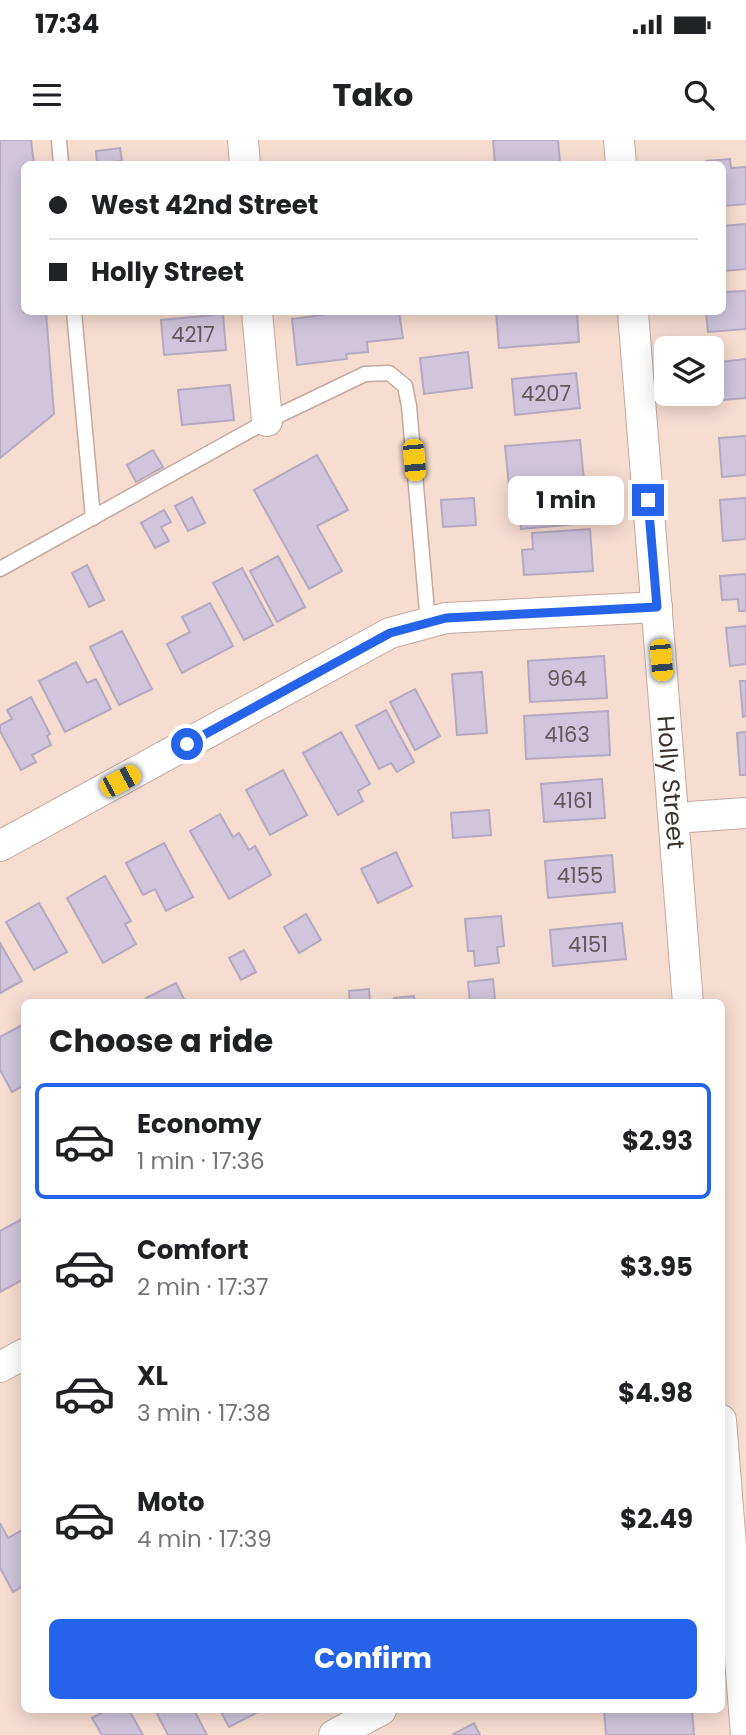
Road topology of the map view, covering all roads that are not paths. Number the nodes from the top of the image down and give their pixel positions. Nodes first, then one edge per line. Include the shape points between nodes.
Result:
1 (59, 140) edge
2 (243, 140) edge
3 (619, 140) edge
4 (61, 161) edge
5 (245, 161) edge
6 (621, 161) edge
7 (74, 315) edge
8 (257, 315) edge
9 (633, 315) edge
10 (267, 421) junction
11 (93, 518) junction
12 (0, 569) edge
13 (657, 607) junction
14 (428, 623) junction
15 (746, 813) edge
16 (674, 818) junction
17 (0, 846) edge
18 (688, 999) edge
19 (21, 1356) edge
20 (0, 1367) edge
21 (725, 1528) edge
22 (729, 1636) edge
23 (375, 1713) edge
24 (334, 1735) edge
25 (746, 1735) edge

1 - 4 lane
2 - 5 street
3 - 6 street
7 - 11 lane
8 - 10 street
9 - 13 street, Holly Street
10 - 11 lane
10 - 14 lane via 365,374 389,373 405,386
11 - 12 lane
13 - 14 street via 446,618
13 - 16 street, Holly Street
14 - 17 street via 390,633
15 - 16 street
16 - 18 street, Holly Street
19 - 20 street
21 - 22 street
22 - 25 street
23 - 24 street

